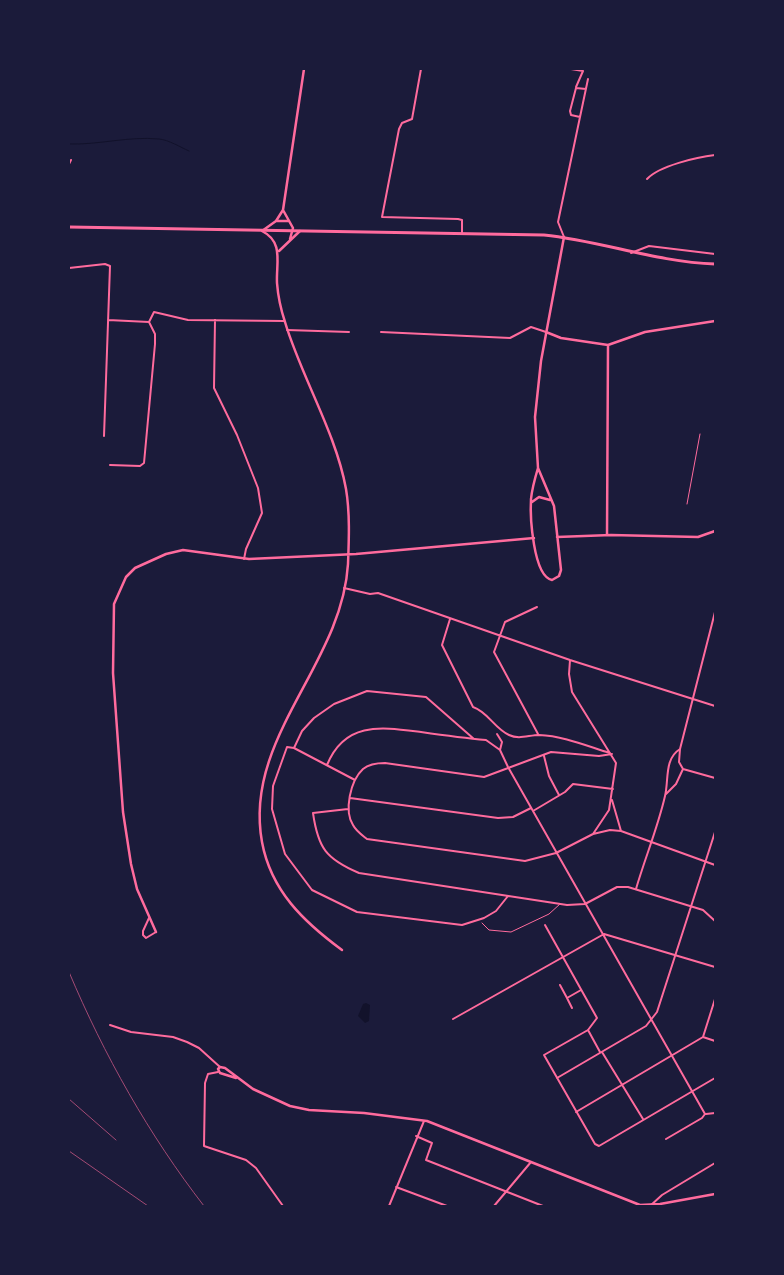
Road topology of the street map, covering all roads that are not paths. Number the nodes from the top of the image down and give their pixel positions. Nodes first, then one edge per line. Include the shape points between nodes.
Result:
1 (304, 69) edge
2 (421, 69) edge
3 (571, 69) edge
4 (588, 78) dead end
5 (576, 88) junction
6 (586, 89) junction
7 (580, 117) junction
8 (715, 155) edge
9 (71, 160) dead end
10 (69, 164) edge
11 (647, 179) dead end
12 (283, 210) junction
13 (276, 221) junction
14 (272, 224) junction
15 (290, 224) junction
16 (69, 226) edge
17 (262, 230) junction
18 (269, 230) junction
19 (293, 230) junction
20 (301, 230) junction
21 (462, 233) junction
22 (564, 237) junction
23 (273, 239) junction
24 (289, 240) junction
25 (277, 242) dead end
26 (282, 243) dead end
27 (278, 251) junction
28 (631, 253) junction
29 (715, 254) edge
30 (715, 264) edge
31 (69, 268) edge
32 (108, 320) junction
33 (215, 320) junction
34 (284, 321) junction
35 (715, 321) edge
36 (149, 322) junction
37 (287, 330) junction
38 (349, 332) dead end
39 (381, 332) dead end
40 (546, 332) junction
41 (608, 345) junction
42 (700, 434) dead end
43 (104, 436) dead end
44 (110, 464) dead end
45 (538, 468) junction
46 (552, 501) junction
47 (531, 504) junction
48 (688, 504) dead end
49 (715, 531) edge
50 (606, 535) junction
51 (557, 537) junction
52 (534, 538) junction
53 (348, 553) junction
54 (244, 559) junction
55 (344, 588) junction
56 (536, 607) dead end
57 (715, 612) edge
58 (450, 618) junction
59 (500, 636) junction
60 (570, 660) junction
61 (692, 699) junction
62 (715, 706) edge
63 (497, 734) dead end
64 (539, 735) junction
65 (474, 739) junction
66 (294, 748) junction
67 (680, 749) junction
68 (500, 750) junction
69 (544, 754) junction
70 (612, 754) junction
71 (327, 765) junction
72 (508, 767) junction
73 (683, 768) junction
74 (715, 778) edge
75 (355, 780) junction
76 (613, 789) junction
77 (666, 794) junction
78 (559, 795) junction
79 (350, 798) junction
80 (612, 800) junction
81 (348, 809) junction
82 (532, 809) junction
83 (622, 831) junction
84 (715, 832) edge
85 (593, 834) junction
86 (650, 842) junction
87 (556, 853) junction
88 (705, 861) junction
89 (715, 864) edge
90 (636, 889) junction
91 (508, 896) junction
92 (560, 904) junction
93 (585, 904) junction
94 (692, 906) junction
95 (150, 917) junction
96 (715, 921) edge
97 (482, 923) dead end
98 (545, 925) dead end
99 (156, 932) joint
100 (604, 934) junction
101 (342, 950) dead end
102 (676, 955) junction
103 (563, 956) junction
104 (715, 967) edge
105 (560, 986) dead end
106 (581, 990) junction
107 (567, 998) junction
108 (715, 999) edge
109 (714, 1005) edge
110 (572, 1008) dead end
111 (452, 1019) dead end
112 (651, 1020) junction
113 (110, 1025) dead end
114 (588, 1030) junction
115 (703, 1037) junction
116 (715, 1041) edge
117 (602, 1052) junction
118 (672, 1057) junction
119 (220, 1067) junction
120 (218, 1072) junction
121 (236, 1078) junction
122 (557, 1078) junction
123 (715, 1078) edge
124 (624, 1085) junction
125 (693, 1091) junction
126 (576, 1112) junction
127 (715, 1113) edge
128 (705, 1114) junction
129 (643, 1119) junction
130 (424, 1121) junction
131 (416, 1136) junction
132 (666, 1139) dead end
133 (531, 1162) junction
134 (715, 1163) edge
135 (396, 1187) junction
136 (506, 1191) junction
137 (715, 1194) edge
138 (282, 1206) edge
139 (389, 1206) edge
140 (447, 1206) edge
141 (494, 1206) edge
142 (543, 1206) edge
143 (650, 1206) edge

1 - 12 street
2 - 21 street via 412,119 402,123 399,129 382,217 458,219 462,220
3 - 5 street via 583,72
4 - 6 street
5 - 6 street
5 - 7 street via 570,114
6 - 7 street
7 - 22 street via 558,222
8 - 11 street via 672,166 651,174
9 - 10 street
12 - 13 street
12 - 15 street
13 - 14 street
13 - 15 street via 282,219
14 - 17 street
14 - 18 street
15 - 19 street
15 - 20 street
16 - 17 main road
17 - 18 main road
17 - 23 street
18 - 19 main road
18 - 23 street
19 - 20 main road
19 - 24 street
20 - 21 main road
20 - 24 street
21 - 22 main road
22 - 28 main road
22 - 40 street
23 - 25 street
23 - 27 street
24 - 26 street
24 - 27 street
27 - 34 street via 277,283
28 - 29 street via 649,246
28 - 30 main road via 670,261
31 - 32 street via 110,266
32 - 36 street
32 - 43 street
33 - 34 street
33 - 36 street via 188,320 154,312
33 - 54 street via 214,388 258,488 262,513
34 - 37 street
35 - 41 street via 645,332
36 - 44 street via 155,334 155,344 144,464
37 - 38 street
37 - 53 street via 337,457 346,489
39 - 40 street via 510,338 531,327
40 - 41 street via 561,338
40 - 45 street via 537,384
41 - 50 street
42 - 48 street
45 - 46 street
45 - 47 street
46 - 47 street via 539,496
46 - 51 street
47 - 52 street
49 - 50 street via 698,537
50 - 51 street
51 - 52 street via 561,570 559,576 552,580 541,572
52 - 53 street
53 - 54 street
53 - 55 street
54 - 95 street via 183,550 166,554 135,568 124,582 112,610 123,812 137,889
55 - 58 street via 378,593
55 - 101 street via 333,632 274,745 264,772 258,816 267,863 283,894 305,921
56 - 59 street via 505,622
57 - 61 street
58 - 59 street
58 - 64 street via 442,646 473,707 482,710 492,723 516,738
59 - 60 street
59 - 64 street via 494,652
60 - 61 street
60 - 70 street via 572,692
61 - 62 street
61 - 67 street
63 - 68 street via 502,742
64 - 70 street via 585,744
65 - 66 street via 426,697 367,691 334,704 314,718 302,731
65 - 68 street via 486,740
65 - 71 street via 382,727 363,730 337,746
66 - 71 street
66 - 91 street via 287,747 280,761 271,796 272,809 285,854 312,890 357,912 462,925 496,911
67 - 73 street via 679,762
67 - 77 street via 674,752 669,764
68 - 72 street
69 - 70 street
69 - 72 street
69 - 78 street via 549,776
70 - 76 street via 616,763
71 - 75 street
72 - 75 street via 484,777 385,763 368,766
72 - 82 street
73 - 74 street
73 - 77 street via 676,784
75 - 79 street
76 - 78 street via 573,784
76 - 80 street
77 - 86 street
78 - 82 street
79 - 81 street
79 - 82 street via 498,818 513,817
80 - 83 street
80 - 85 street
81 - 87 street via 353,826 367,838 525,861
81 - 91 street via 313,813 317,836 330,857 359,873
82 - 87 street
83 - 85 street
83 - 86 street
84 - 88 street
85 - 87 street
86 - 88 street
86 - 90 street
87 - 93 street
88 - 89 street
88 - 94 street
90 - 93 street via 617,887
90 - 94 street
91 - 92 street
92 - 93 street
92 - 97 street via 549,914 511,932 489,930
93 - 100 street
94 - 96 street via 703,910
94 - 102 street
95 - 99 street
95 - 99 street via 144,926 143,936 146,938
98 - 103 street
100 - 102 street
100 - 103 street
100 - 112 street
102 - 104 street
102 - 112 street via 660,1005
103 - 106 street
103 - 111 street
105 - 107 street
106 - 107 street
106 - 114 street via 597,1018
107 - 110 street
108 - 109 street
109 - 115 street
112 - 117 street
112 - 118 street
113 - 119 street via 180,1040 199,1048
114 - 117 street
114 - 122 street via 544,1055
115 - 116 street
115 - 118 street
117 - 122 street
117 - 124 street
118 - 124 street
118 - 125 street
119 - 120 street
119 - 121 street
120 - 121 street
120 - 138 street via 208,1074 205,1083 204,1146 246,1160 256,1168
121 - 130 street via 290,1106
122 - 126 street
123 - 125 street
124 - 126 street
124 - 129 street
125 - 128 street
125 - 129 street
126 - 129 street via 599,1146
127 - 128 street
128 - 132 street
130 - 131 street
130 - 133 street
131 - 135 street
131 - 136 street via 432,1143 426,1160
133 - 136 street
133 - 143 street via 640,1205
134 - 143 street via 662,1195
135 - 139 street
135 - 140 street
136 - 141 street
136 - 142 street
137 - 143 street

